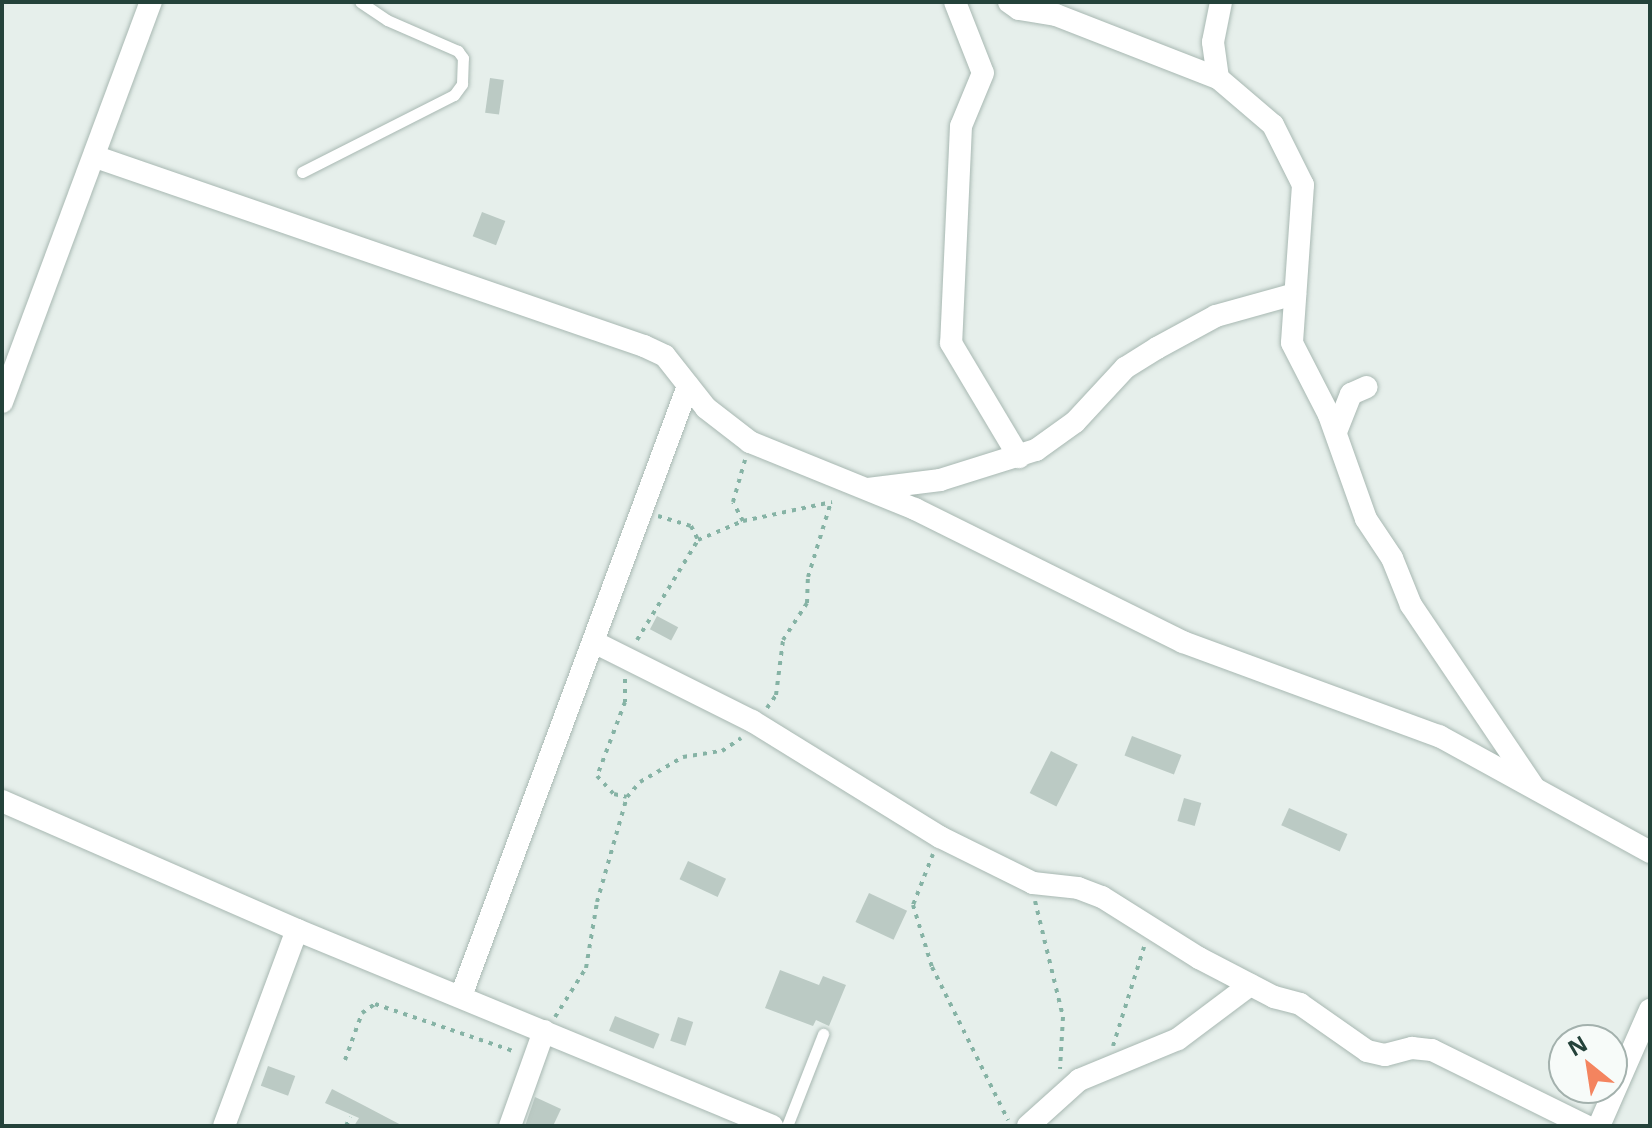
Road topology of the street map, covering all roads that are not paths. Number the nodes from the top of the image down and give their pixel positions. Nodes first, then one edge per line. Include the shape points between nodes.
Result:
1 (151, 2) edge
2 (360, 2) edge
3 (955, 2) edge
4 (1009, 2) edge
5 (1221, 2) edge
6 (1218, 78) junction
7 (96, 157) junction
8 (302, 172) dead end
9 (1295, 294) junction
10 (688, 386) junction
11 (1367, 387) dead end
12 (2, 402) edge
13 (1336, 432) junction
14 (1019, 457) junction
15 (866, 489) junction
16 (594, 642) junction
17 (1533, 787) junction
18 (2, 801) edge
19 (1650, 852) edge
20 (297, 930) junction
21 (1250, 985) junction
22 (461, 996) junction
23 (1650, 1010) edge
24 (544, 1031) junction
25 (823, 1034) dead end
26 (224, 1126) edge
27 (510, 1126) edge
28 (772, 1126) edge
29 (787, 1126) edge
30 (1028, 1126) edge
31 (1586, 1126) edge
32 (1599, 1126) edge

1 - 7 street
2 - 8 lane via 387,20 458,51 463,58 462,84 454,95
3 - 14 street via 983,73 961,126 951,343
4 - 6 street
5 - 6 street via 1213,42
6 - 9 street via 1265,116 1301,176
7 - 10 street via 644,346 665,356
7 - 12 street
9 - 13 street via 1292,343
9 - 14 street via 1216,316 1181,334 1125,368 1075,422
10 - 15 street via 706,408 750,442
10 - 16 street
11 - 13 street via 1351,394
13 - 17 street via 1366,519 1392,558 1411,605
14 - 15 street via 940,480
15 - 17 street via 1183,642 1439,736
16 - 21 street via 752,721 940,837 1033,883 1102,897
16 - 22 street
17 - 19 street
18 - 20 street
20 - 22 street
20 - 26 street
21 - 30 street via 1178,1039 1106,1067 1056,1099
21 - 31 street via 1300,1004 1367,1051 1385,1055 1412,1048 1432,1050
22 - 24 street
23 - 32 street
24 - 27 street
24 - 28 street
25 - 29 lane

